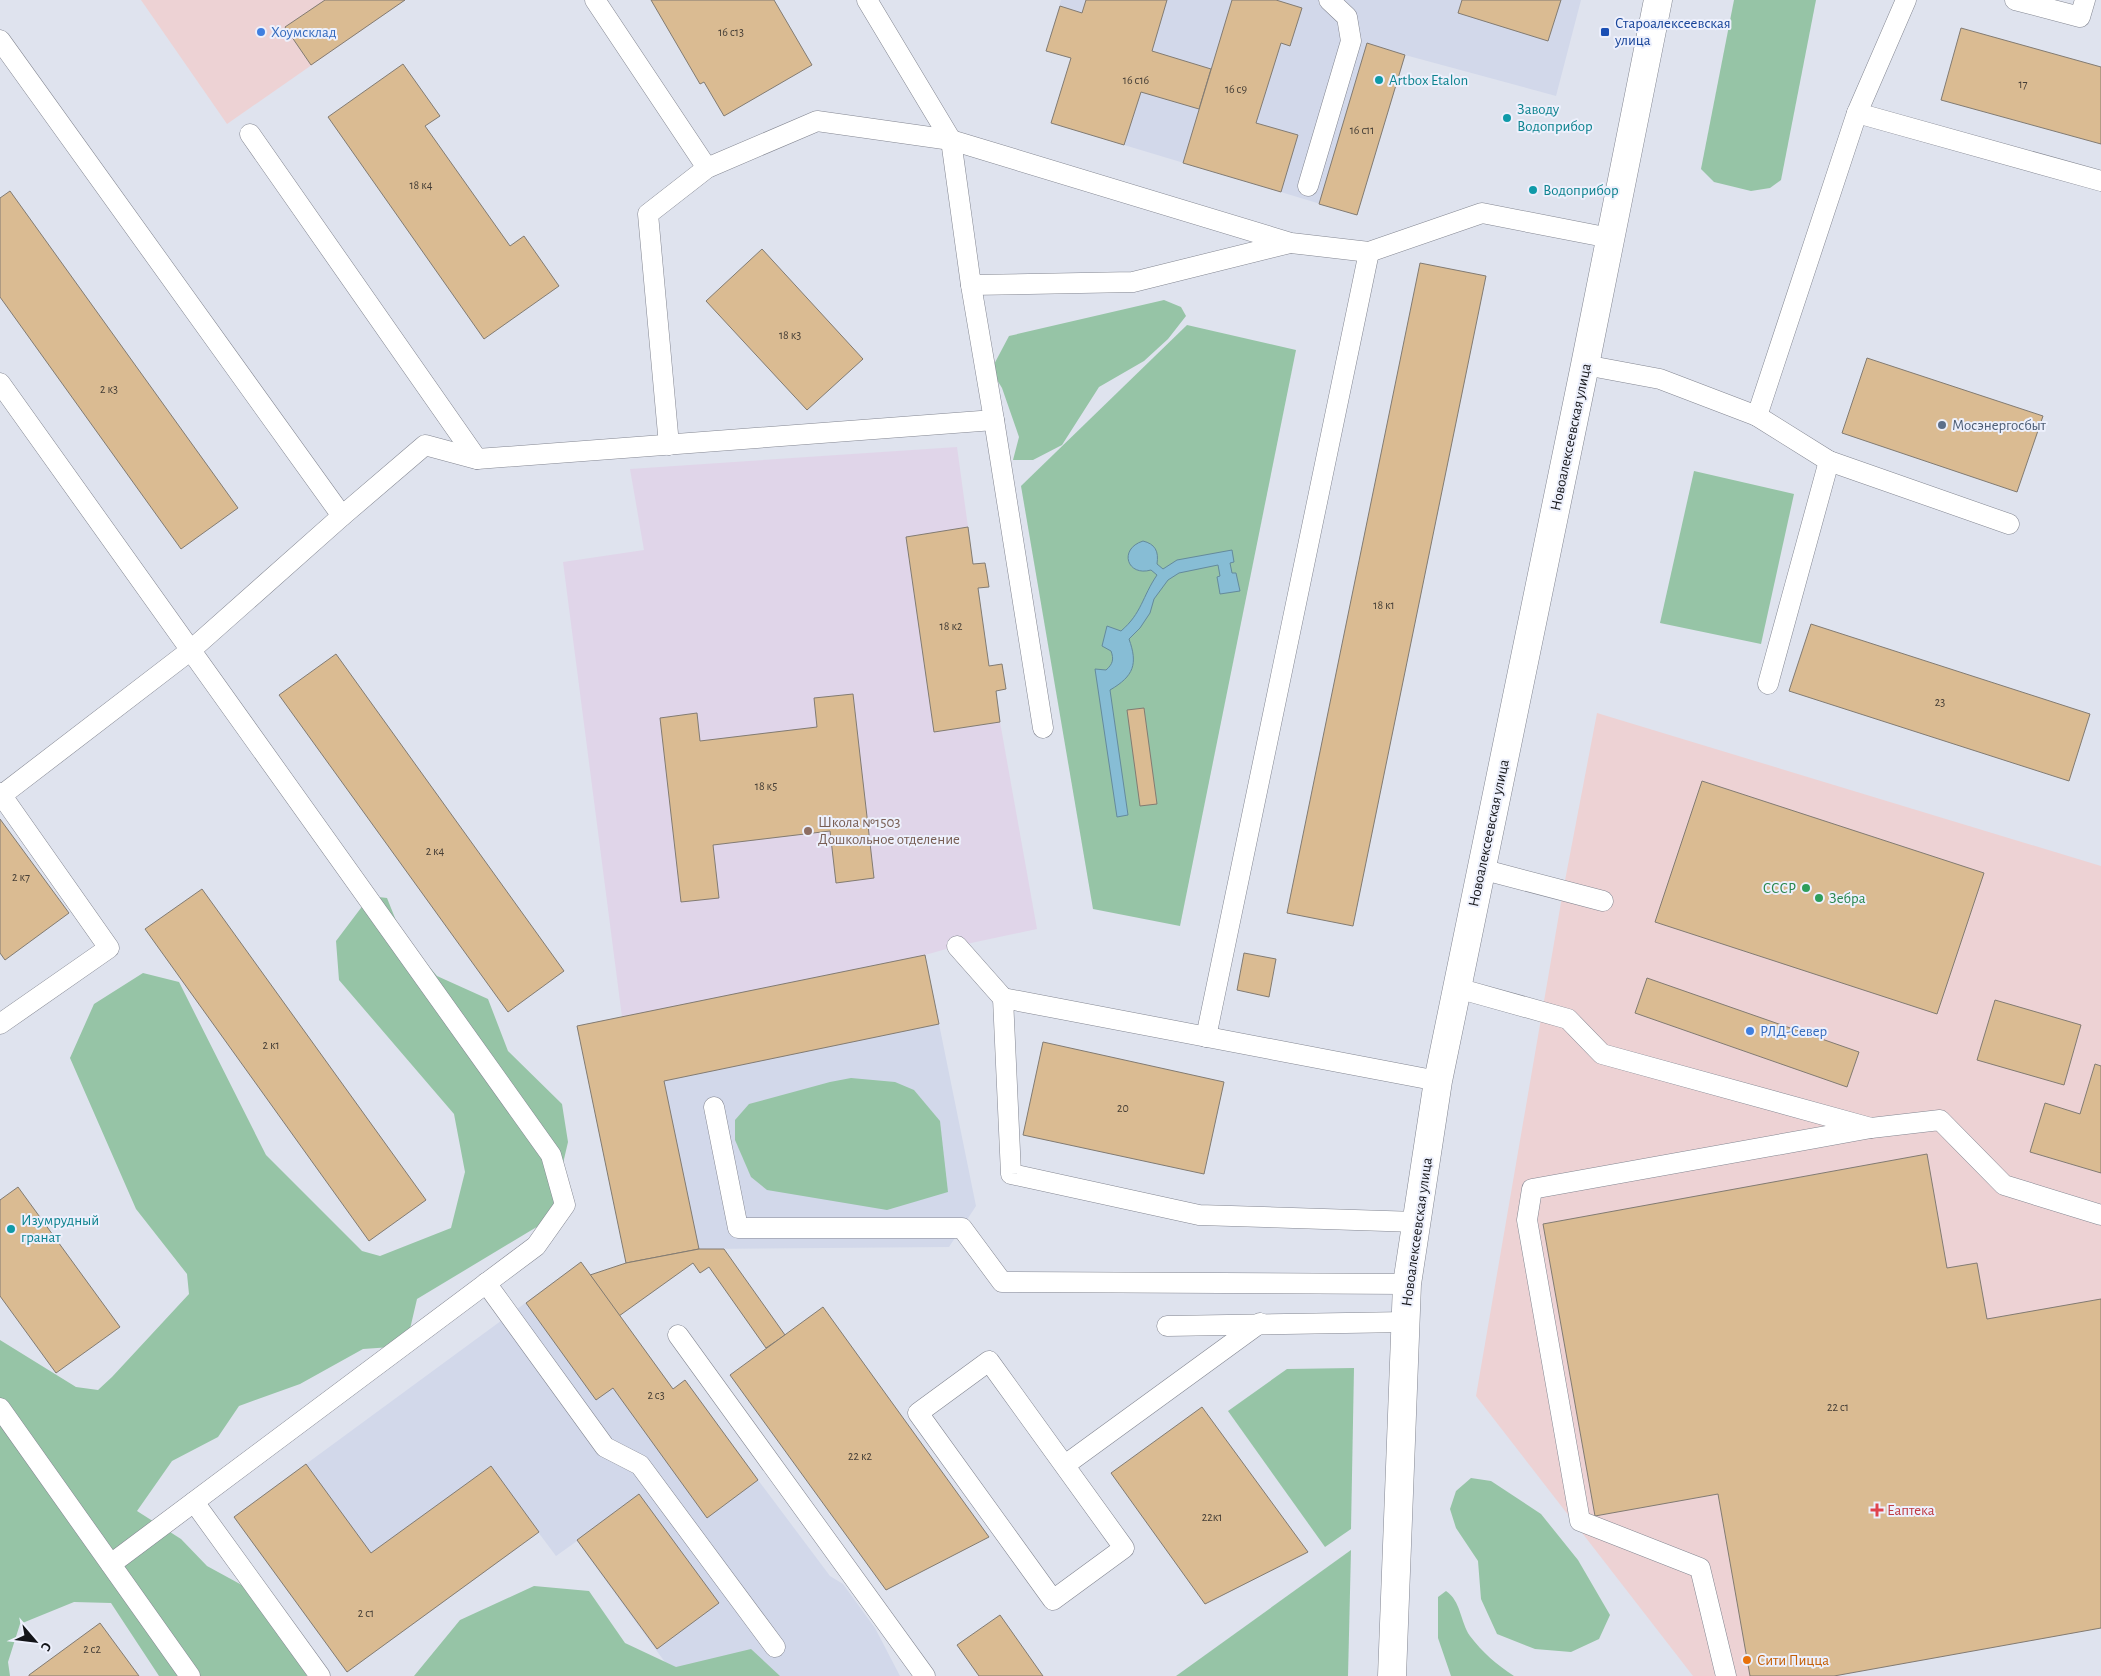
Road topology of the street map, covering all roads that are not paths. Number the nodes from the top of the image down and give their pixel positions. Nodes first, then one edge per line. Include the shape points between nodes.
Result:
1 (595, 0) edge
2 (867, 0) edge
3 (1329, 0) edge
4 (1658, 0) edge
5 (1906, 0) edge
6 (2015, 0) edge
7 (2085, 0) edge
8 (0, 40) edge
9 (1857, 113) junction
10 (250, 134) dead end
11 (951, 140) junction
12 (707, 168) junction
13 (2101, 181) edge
14 (1308, 186) dead end
15 (1610, 238) junction
16 (1291, 243) junction
17 (1369, 252) junction
18 (971, 285) junction
19 (1586, 365) junction
20 (0, 383) edge
21 (1757, 416) junction
22 (994, 420) junction
23 (669, 445) junction
24 (477, 460) junction
25 (1829, 461) junction
26 (342, 516) junction
27 (2009, 524) dead end
28 (191, 650) junction
29 (1768, 684) dead end
30 (1043, 728) dead end
31 (1, 794) edge
32 (1481, 869) junction
33 (1603, 900) dead end
34 (957, 946) dead end
35 (1457, 988) junction
36 (1003, 998) junction
37 (0, 1024) edge
38 (1206, 1037) junction
39 (1438, 1081) junction
40 (714, 1108) dead end
41 (1871, 1128) junction
42 (2101, 1215) edge
43 (1417, 1222) junction
44 (486, 1283) junction
45 (1408, 1284) junction
46 (1406, 1322) junction
47 (1260, 1323) junction
48 (1167, 1326) dead end
49 (678, 1335) dead end
50 (0, 1408) edge
51 (1065, 1465) junction
52 (194, 1502) junction
53 (111, 1564) junction
54 (775, 1648) dead end
55 (1394, 1669) edge
56 (190, 1676) edge
57 (320, 1676) edge
58 (926, 1676) edge
59 (1726, 1676) edge

1 - 12 lane
2 - 11 lane
3 - 14 lane via 1347,17 1351,40
4 - 15 street, Новоалексеевская улица
5 - 9 lane
6 - 7 lane via 2080,17
8 - 26 lane
9 - 13 lane
9 - 21 lane
10 - 24 lane
11 - 12 lane via 817,121
11 - 16 lane
11 - 18 lane
12 - 23 lane via 648,214
15 - 17 lane via 1482,213
15 - 19 street, Новоалексеевская улица
16 - 17 lane
16 - 18 lane via 1132,282
17 - 38 lane
18 - 22 lane
19 - 21 lane via 1660,379
19 - 32 street, Новоалексеевская улица
20 - 28 lane
21 - 25 lane
22 - 23 lane
22 - 30 lane
23 - 24 lane
24 - 26 lane via 424,446
25 - 27 lane
25 - 29 lane
26 - 28 lane
28 - 31 lane
28 - 44 lane via 550,1155 565,1205 536,1246
31 - 37 lane via 109,948
32 - 33 lane
32 - 35 street, Новоалексеевская улица
34 - 36 lane
35 - 39 street, Новоалексеевская улица
35 - 41 lane via 1568,1019 1602,1054
36 - 38 lane
36 - 43 lane via 1011,1174 1199,1215
38 - 39 lane
39 - 43 street, Новоалексеевская улица
40 - 45 lane via 738,1228 962,1228 1002,1282
41 - 42 lane via 1940,1120 2004,1185
41 - 59 lane via 1532,1189 1527,1220 1580,1521 1700,1568
43 - 45 street, Новоалексеевская улица
44 - 52 lane
44 - 54 lane via 605,1447 640,1465
45 - 46 street, Новоалексеевская улица
46 - 47 lane
46 - 55 street, Новоалексеевская улица
47 - 48 lane
47 - 51 lane
49 - 58 lane
50 - 53 lane
51 - 51 lane via 989,1361 918,1413 1019,1566 1053,1600 1124,1548
52 - 53 lane
52 - 57 lane
53 - 56 lane

